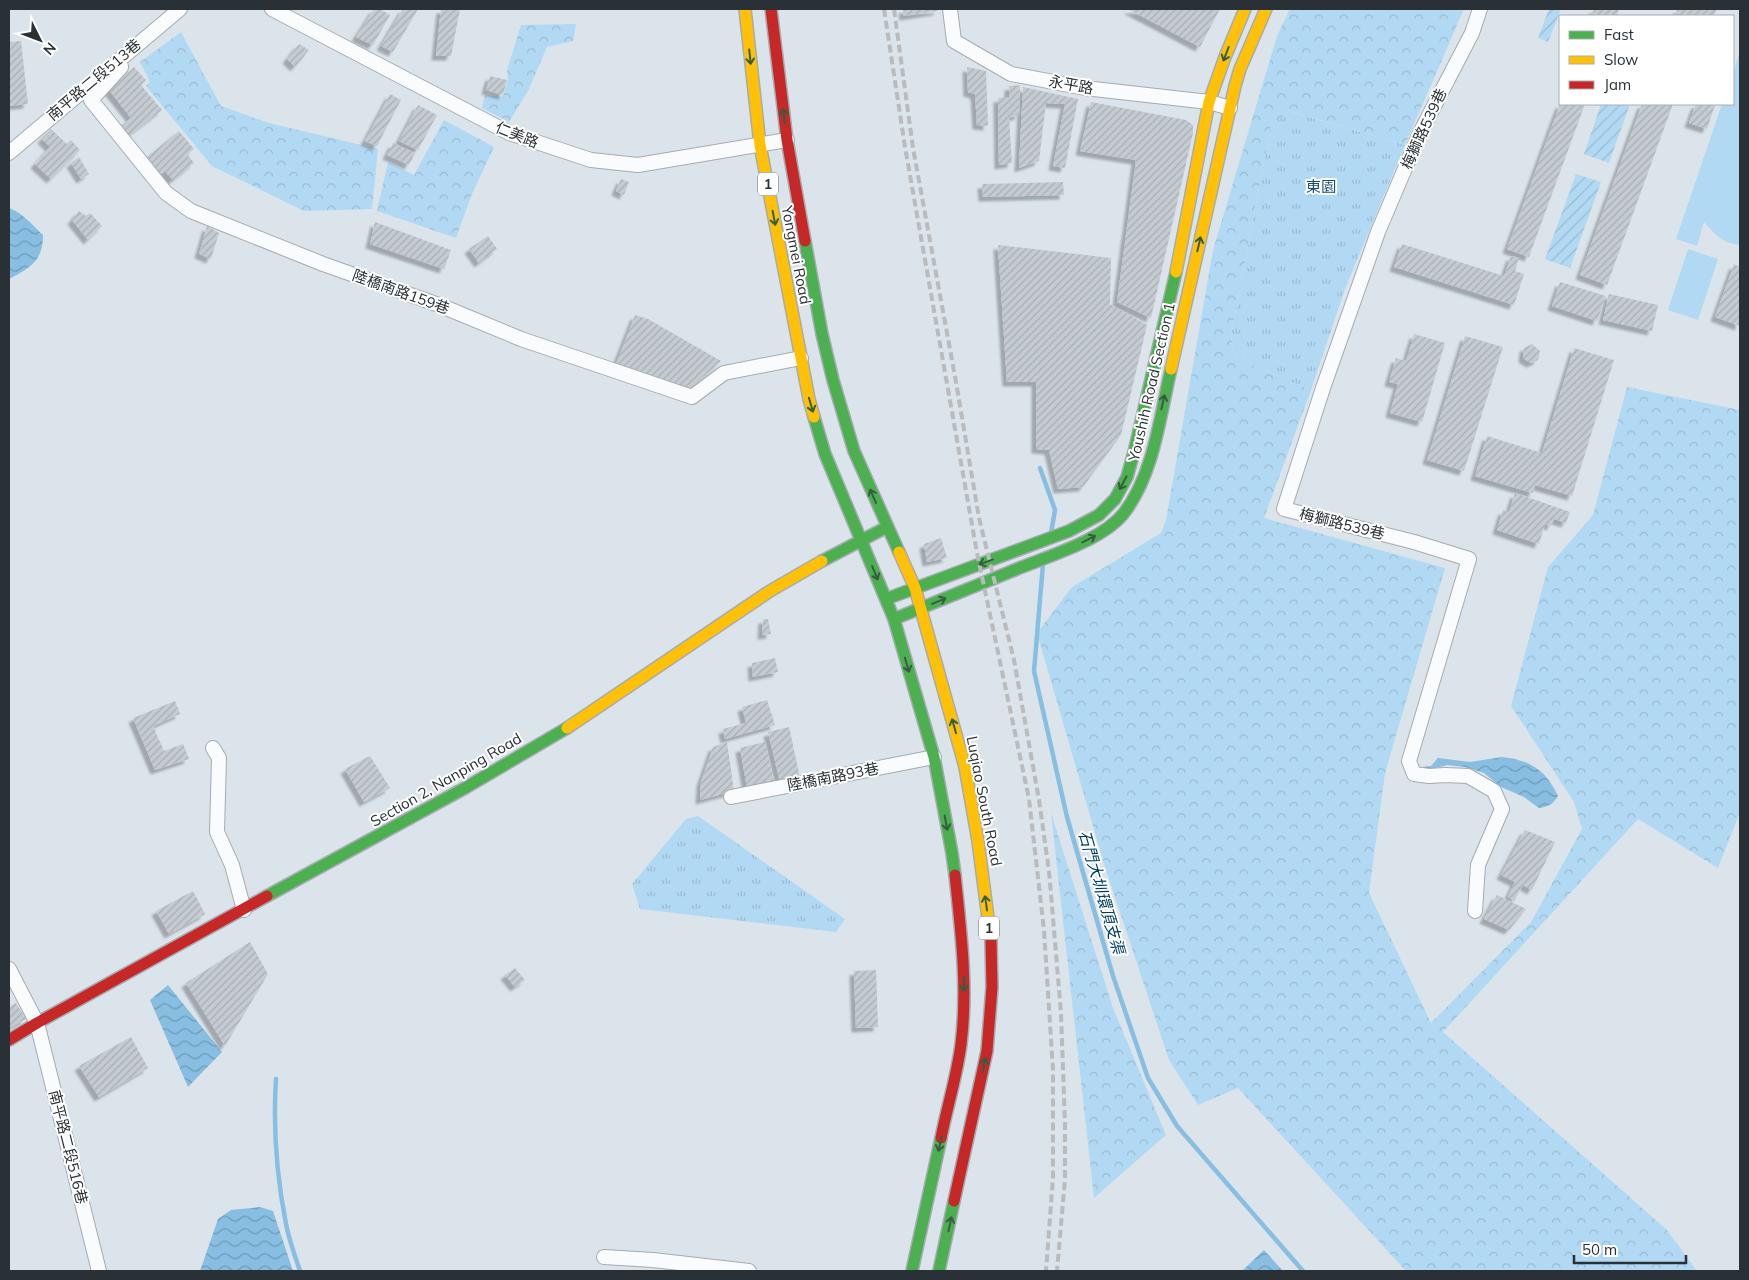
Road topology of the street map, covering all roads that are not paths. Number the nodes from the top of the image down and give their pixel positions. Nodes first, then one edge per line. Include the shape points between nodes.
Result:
1 (180, 9) edge
2 (272, 9) edge
3 (745, 9) edge
4 (771, 9) edge
5 (950, 9) edge
6 (1245, 9) edge
7 (1266, 9) edge
8 (1480, 9) edge
9 (119, 60) junction
10 (1209, 102) junction
11 (1230, 108) junction
12 (787, 140) junction
13 (760, 145) junction
14 (9, 153) edge
15 (827, 354) joint
16 (800, 358) junction
17 (887, 527) junction
18 (861, 540) junction
19 (915, 588) junction
20 (886, 599) junction
21 (921, 609) junction
22 (894, 619) junction
23 (213, 748) dead end
24 (934, 757) junction
25 (731, 797) dead end
26 (244, 910) junction
27 (1475, 910) dead end
28 (9, 969) edge
29 (37, 1023) junction
30 (9, 1040) edge
31 (604, 1257) dead end
32 (99, 1271) edge
33 (749, 1271) edge
34 (912, 1271) edge
35 (940, 1271) edge

1 - 9 street, 南平路二段513巷
2 - 13 street, 仁美路 via 509,134 591,160 638,165
3 -> 13 main road, Yongmei Road / 1
12 -> 4 main road, Yongmei Road / 1
5 - 10 street, 永平路 via 954,42 1011,74 1086,88
6 -> 10 main road, Youshih Road Section 1
7 - 11 main road, Youshih Road Section 1 via 1240,69
8 - 27 street, 梅獅路539巷 via 1472,34 1420,133 1378,232 1284,509 1470,559 1409,761 1414,774 1468,776 1494,791 1502,809 1478,865
9 - 14 street, 南平路二段513巷
9 - 16 street, 陸橋南路159巷 via 121,67 91,100 166,192 191,211 521,339 692,397 724,373
10 - 11 street, 永平路
10 -> 19 main road, Youshih Road Section 1 via 1178,263 1134,452 1127,477 1115,500 1098,515 1069,531
21 -> 11 main road, Youshih Road Section 1 via 1076,545 1109,528 1124,513 1140,488 1150,464
12 - 13 street, 仁美路
12 - 15 main road, Yongmei Road / 1
13 -> 16 main road, Yongmei Road / 1
17 -> 15 main road, Luqiao South Road / 1 via 854,451
16 -> 18 main road, 1 via 825,454
17 - 18 main road, Section 2, Nanping Road
17 - 19 main road, Luqiao South Road / 1
18 -> 20 main road, 1
18 - 26 main road, Section 2, Nanping Road via 770,591 568,727
19 - 20 main road, Youshih Road Section 1
19 - 21 main road, Luqiao South Road / 1
20 - 22 main road, 1
21 - 22 main road, Youshih Road Section 1
35 -> 21 main road, Luqiao South Road / 1 via 987,1052 992,949 965,768
22 -> 24 main road, 1
23 - 26 street via 219,758 217,832 232,865
24 - 25 street, 陸橋南路93巷
24 -> 34 main road, 1 via 953,863 964,951 964,1000 962,1044
26 - 29 main road, Section 2, Nanping Road
28 - 29 street
29 - 30 main road, Section 2, Nanping Road
29 - 32 street, 南平路二段516巷
31 - 33 street

